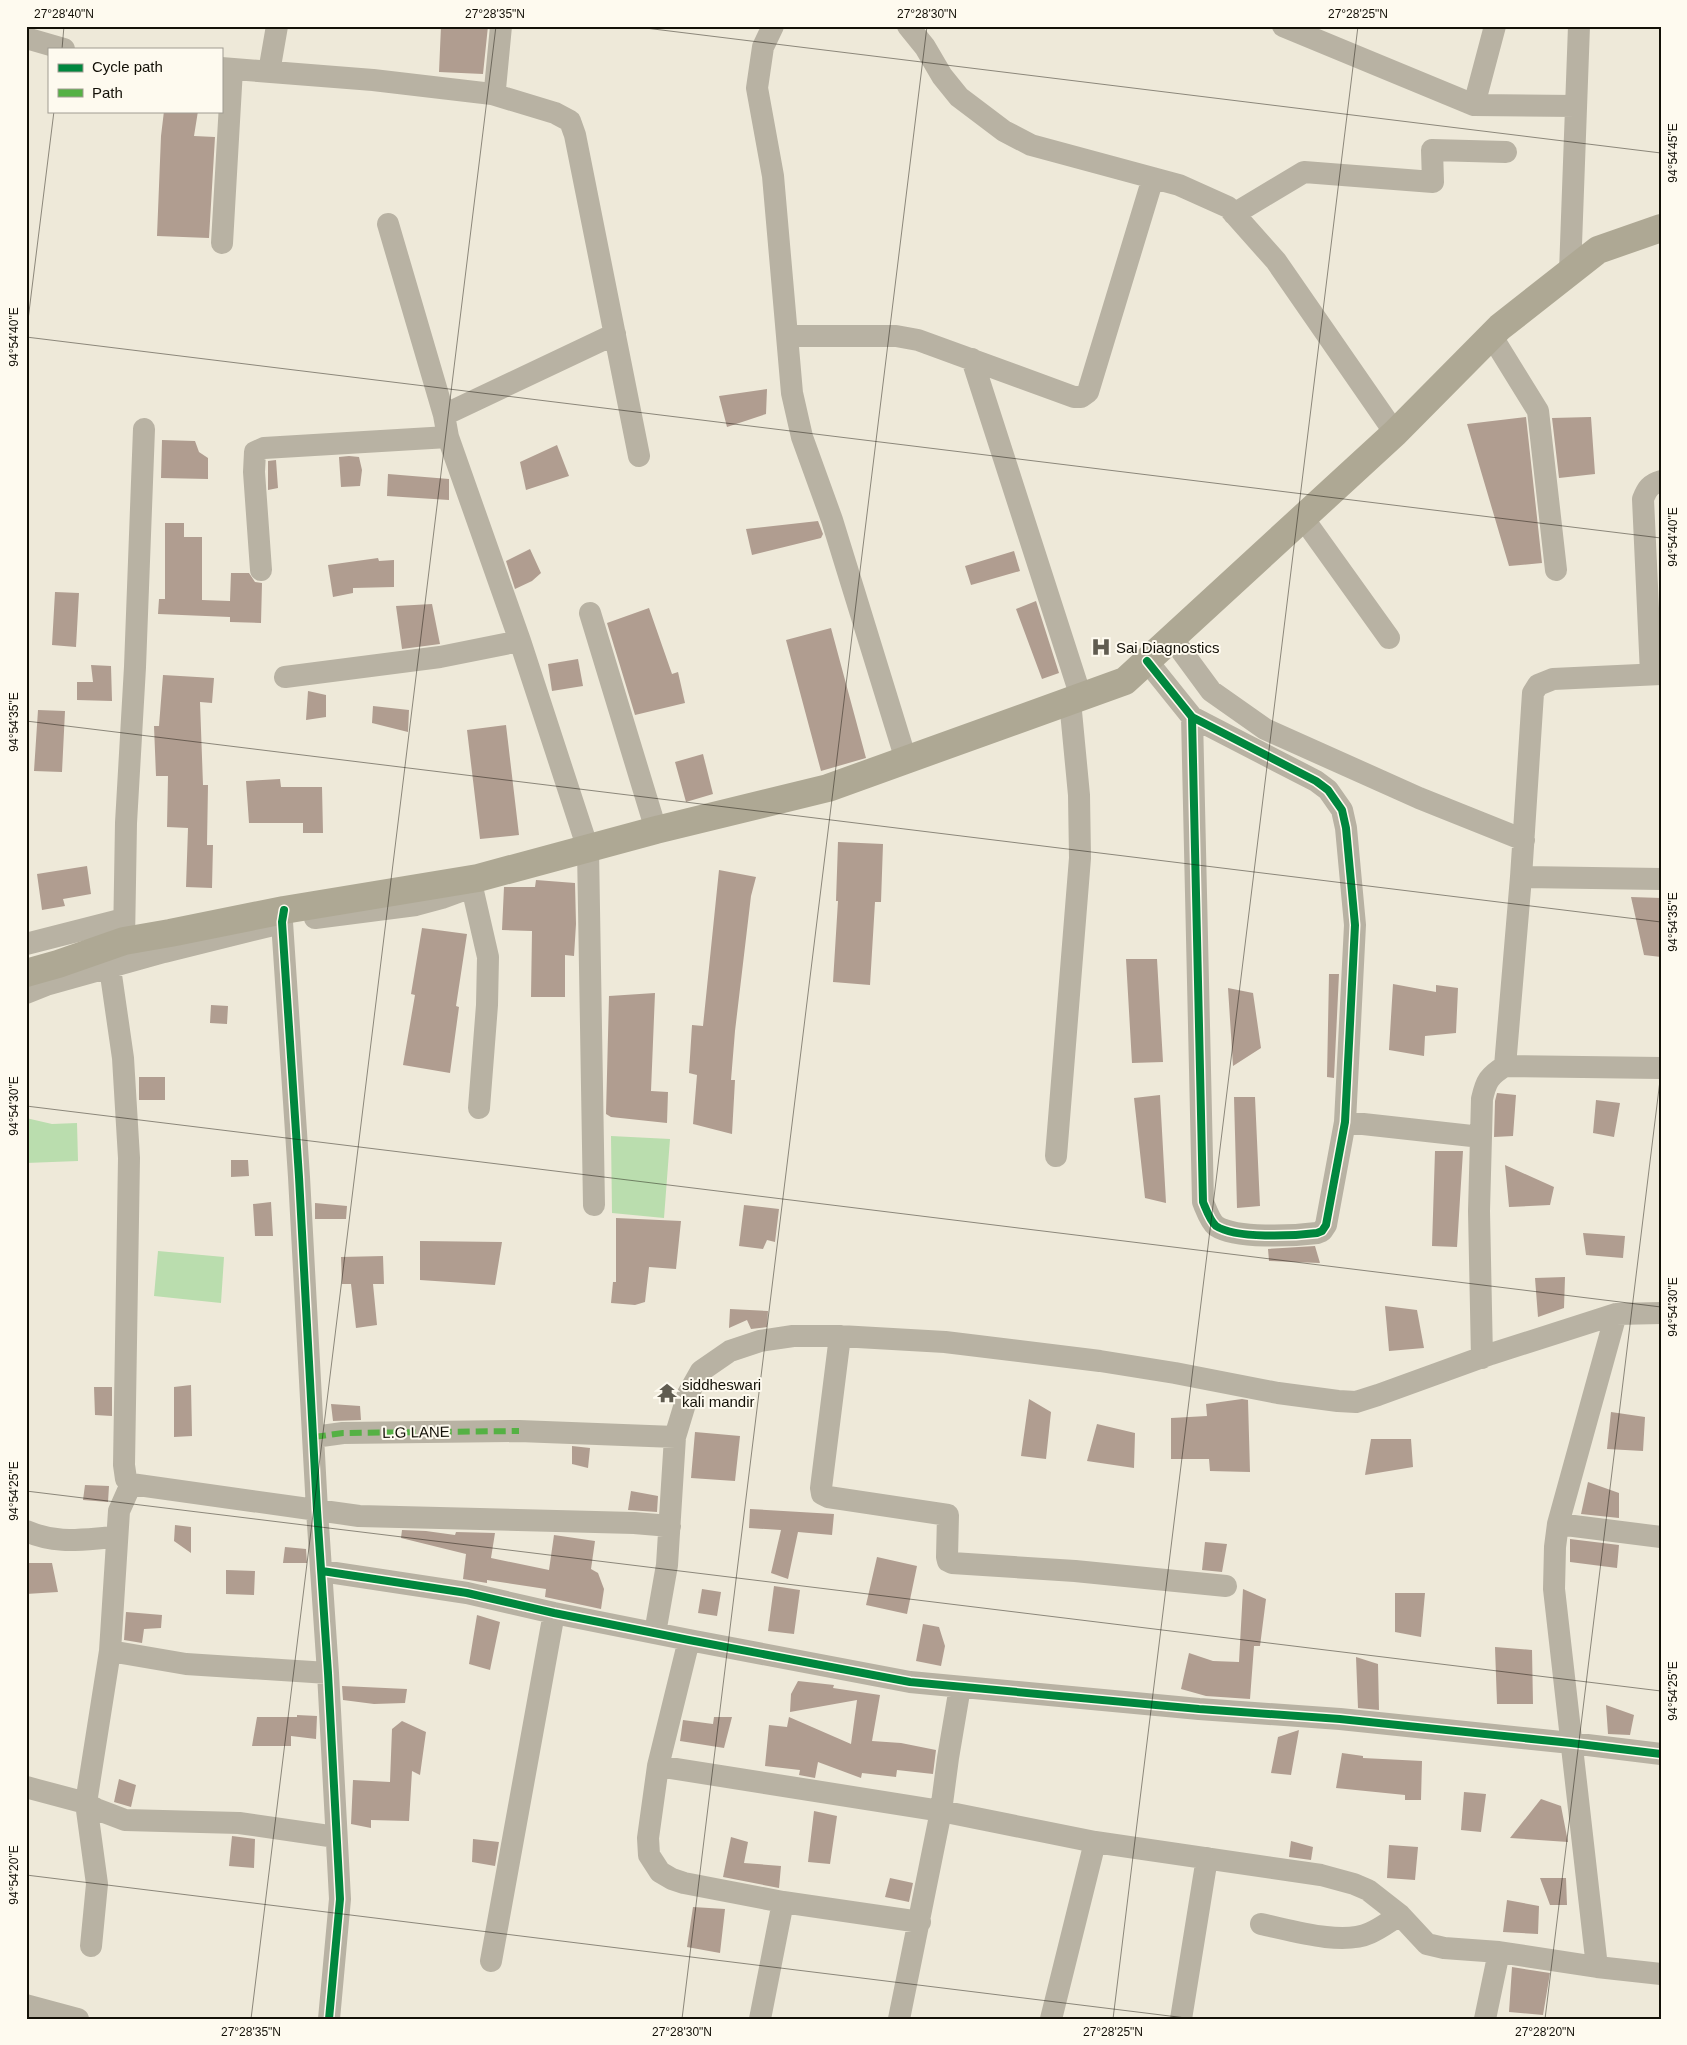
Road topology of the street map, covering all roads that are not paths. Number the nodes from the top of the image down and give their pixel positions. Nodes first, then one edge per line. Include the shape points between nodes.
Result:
1 (277, 26) edge
2 (500, 26) edge
3 (773, 26) edge
4 (908, 26) edge
5 (1283, 26) edge
6 (1495, 26) edge
7 (1579, 26) edge
8 (33, 35) edge
9 (62, 48) edge
10 (226, 68) edge
11 (269, 72) junction
12 (492, 94) junction
13 (1474, 105) junction
14 (1576, 106) junction
15 (1506, 152) dead end
16 (1153, 178) junction
17 (1234, 214) junction
18 (388, 224) dead end
19 (1661, 228) edge
20 (222, 243) dead end
21 (1570, 272) junction
22 (615, 334) junction
23 (1492, 335) junction
24 (787, 336) junction
25 (972, 359) junction
26 (446, 426) junction
27 (144, 429) dead end
28 (1395, 433) junction
29 (639, 456) dead end
30 (1661, 481) edge
31 (1303, 518) junction
32 (261, 570) dead end
33 (1556, 570) dead end
34 (590, 613) dead end
35 (1172, 638) junction
36 (1389, 638) dead end
37 (520, 641) junction
38 (1147, 661) junction
39 (1656, 674) edge
40 (285, 677) dead end
41 (1075, 699) junction
42 (1192, 716) junction
43 (906, 760) junction
44 (656, 830) junction
45 (1524, 840) junction
46 (588, 849) junction
47 (1522, 877) junction
48 (1661, 880) edge
49 (475, 882) junction
50 (283, 916) junction
51 (124, 930) junction
52 (26, 944) edge
53 (110, 968) junction
54 (26, 973) edge
55 (26, 992) edge
56 (1505, 1066) junction
57 (1661, 1068) edge
58 (479, 1108) dead end
59 (1344, 1122) junction
60 (1481, 1137) junction
61 (1056, 1156) dead end
62 (594, 1205) dead end
63 (1661, 1313) edge
64 (1616, 1314) junction
65 (840, 1336) junction
66 (1482, 1358) junction
67 (675, 1436) junction
68 (314, 1437) junction
69 (131, 1484) junction
70 (317, 1510) junction
71 (1558, 1524) junction
72 (670, 1526) junction
73 (26, 1531) edge
74 (116, 1537) junction
75 (1661, 1537) edge
76 (322, 1571) junction
77 (1226, 1586) dead end
78 (554, 1613) junction
79 (655, 1633) junction
80 (689, 1640) junction
81 (110, 1651) junction
82 (328, 1673) junction
83 (960, 1687) junction
84 (1571, 1743) junction
85 (1661, 1754) edge
86 (658, 1766) junction
87 (26, 1786) edge
88 (86, 1803) junction
89 (941, 1812) junction
90 (336, 1837) junction
91 (1095, 1842) junction
92 (1207, 1858) junction
93 (783, 1902) junction
94 (1400, 1914) junction
95 (920, 1922) junction
96 (1261, 1924) dead end
97 (91, 1946) dead end
98 (1499, 1952) junction
99 (491, 1961) dead end
100 (1597, 1967) junction
101 (1661, 1974) edge
102 (26, 2006) edge
103 (78, 2019) edge
104 (329, 2019) edge
105 (760, 2019) edge
106 (899, 2019) edge
107 (1050, 2019) edge
108 (1181, 2019) edge
109 (1485, 2019) edge

1 - 11 street
2 - 12 street
3 - 24 street via 763,47 757,88 773,176
4 - 16 street via 959,97 1004,131 1031,145
5 - 13 street
6 - 13 street
7 - 14 street
8 - 9 street
10 - 11 street
10 - 20 street
11 - 12 street
12 - 22 street via 555,113 570,122
13 - 14 street
14 - 21 street
15 - 17 street via 1432,150 1433,182 1304,172
16 - 17 street via 1228,207
16 - 25 street via 1088,392 1082,397 1074,397
17 - 28 street via 1276,260
18 - 26 street
19 - 21 main road via 1598,250
21 - 23 main road
22 - 26 street
22 - 29 street
23 - 28 main road
23 - 33 street via 1538,411
24 - 25 street via 896,336 918,340
24 - 43 street via 792,393 802,437 832,520
25 - 41 street
26 - 32 street via 264,448 255,452
26 - 37 street
27 - 51 street
28 - 31 main road
30 - 39 street via 1646,490 1643,499
31 - 35 main road
31 - 36 street
34 - 44 street
35 - 38 main road
35 - 45 street via 1211,692 1265,729 1419,798
37 - 40 street via 440,657
37 - 46 street
38 - 41 main road via 1125,682
38 - 42 street
39 - 45 street via 1553,680 1538,685 1534,693
41 - 43 main road
41 - 61 street via 1080,858
42 - 59 street via 1316,781 1328,790 1342,810 1355,925
42 - 59 street via 1203,1202 1214,1225 1243,1235 1322,1231 1326,1224
43 - 44 main road via 828,788
44 - 46 main road
45 - 47 street
46 - 49 main road
46 - 62 street
47 - 48 street
47 - 56 street
49 - 50 main road
49 - 58 street via 488,957
50 - 51 main road via 170,933
50 - 53 street
50 - 68 street
51 - 52 street
51 - 54 main road via 58,964
53 - 55 street
53 - 69 street via 123,1058 129,1158 124,1465 126,1479
56 - 57 street
56 - 60 street via 1491,1074 1485,1085
59 - 60 street
60 - 66 street
63 - 64 street
64 - 66 street
64 - 71 street
65 - 66 street via 1021,1350 1175,1373 1278,1393 1356,1402
65 - 67 street via 793,1336 760,1341 730,1351 701,1371 688,1394
65 - 77 street via 820,1488 822,1494 948,1515 946,1557 952,1563
67 - 68 street, L.G LANE via 519,1431 343,1433
67 - 72 street
68 - 70 street
69 - 70 street
69 - 74 street via 119,1511
70 - 72 street via 367,1516 634,1522
70 - 76 street
71 - 75 street
71 - 84 street via 1554,1589
72 - 79 street via 664,1589
73 - 74 street via 59,1541
74 - 81 street
76 - 78 street via 467,1594
76 - 82 street
78 - 79 street
78 - 99 street
79 - 80 street
80 - 83 street via 870,1675
80 - 86 street
81 - 82 street via 186,1664
81 - 88 street
82 - 90 street
83 - 84 street via 1340,1719
83 - 89 street
84 - 85 street
84 - 100 street
86 - 89 street
86 - 93 street via 648,1838 650,1854 660,1872 684,1883
87 - 88 street
88 - 90 street via 125,1820 239,1823
88 - 97 street via 97,1884
89 - 91 street
89 - 95 street
90 - 104 street via 340,1899
91 - 92 street
91 - 107 street
92 - 94 street via 1321,1875 1354,1884 1368,1890
92 - 108 street
93 - 95 street
93 - 105 street
94 - 96 street via 1369,1934 1345,1938
94 - 98 street via 1427,1944
95 - 106 street
98 - 100 street
98 - 109 street
100 - 101 street
102 - 103 street

